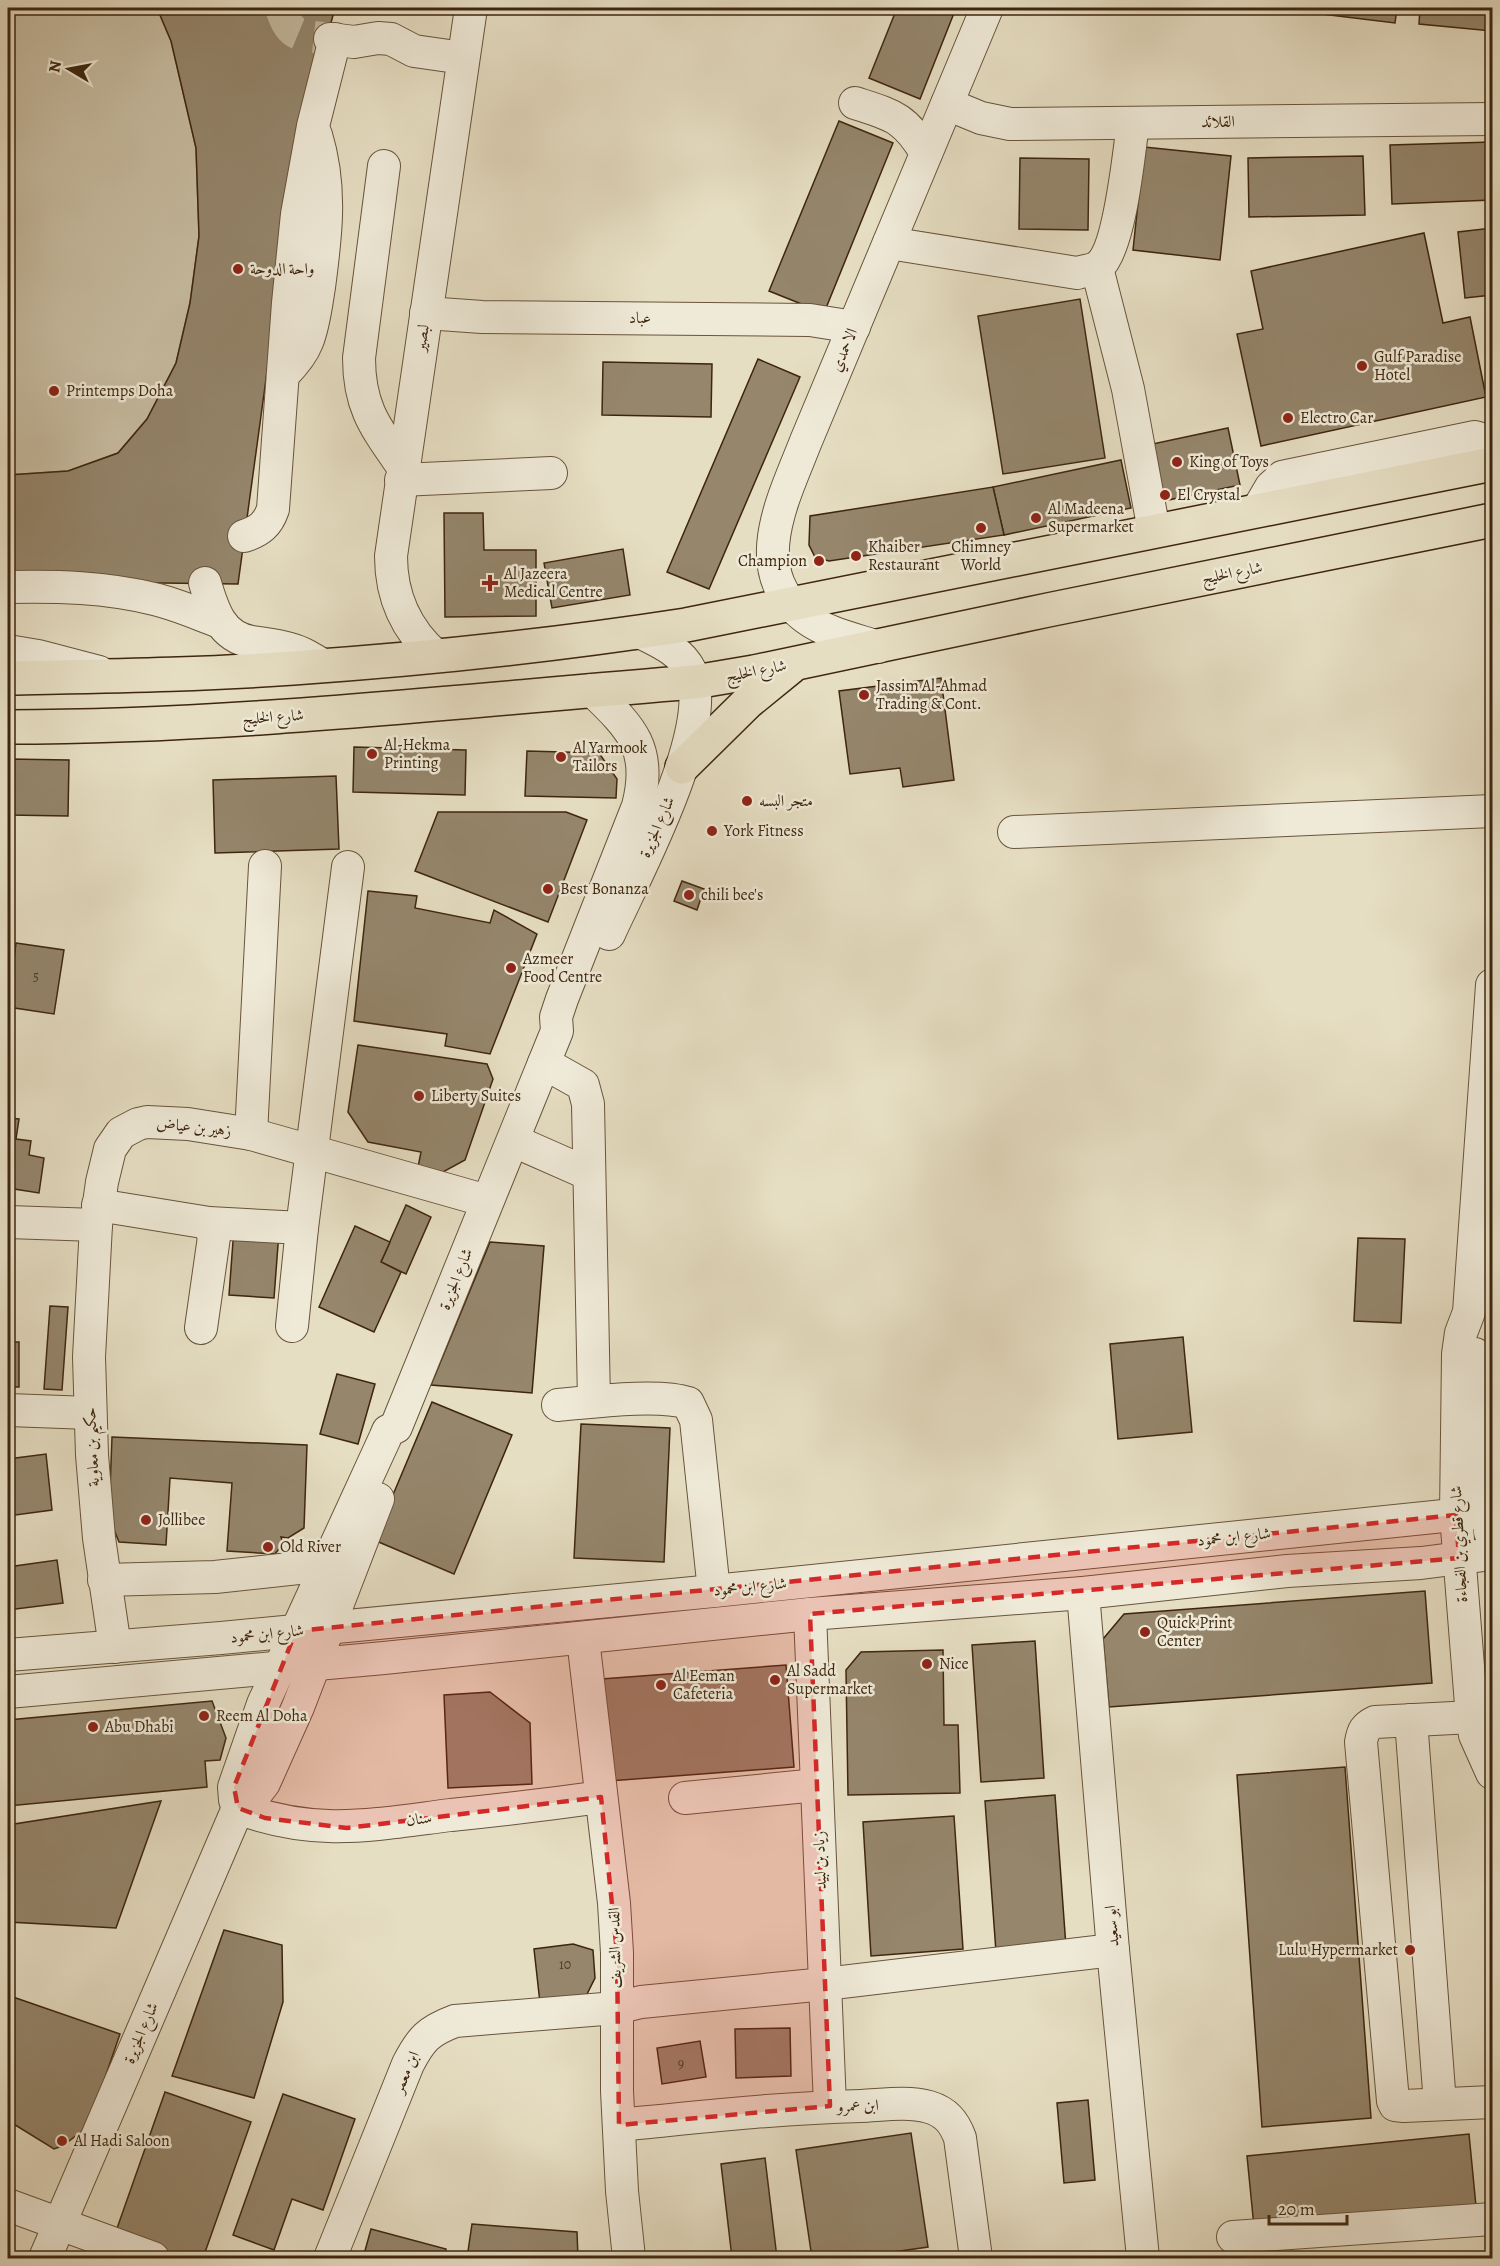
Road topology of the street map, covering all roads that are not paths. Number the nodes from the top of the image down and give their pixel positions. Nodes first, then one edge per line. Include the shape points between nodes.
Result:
1 (471, 8) edge
2 (987, 8) edge
3 (463, 58) junction
4 (855, 103) dead end
5 (947, 104) junction
6 (894, 116) junction
7 (1492, 119) edge
8 (1133, 123) junction
9 (926, 153) junction
10 (384, 166) dead end
11 (889, 243) junction
12 (1097, 268) junction
13 (426, 313) junction
14 (854, 327) junction
15 (1492, 442) edge
16 (1492, 464) edge
17 (402, 473) junction
18 (551, 473) dead end
19 (1257, 511) junction
20 (1489, 525) edge
21 (1154, 531) junction
22 (244, 536) dead end
23 (205, 583) dead end
24 (8, 587) edge
25 (790, 604) junction
26 (220, 622) junction
27 (640, 632) junction
28 (878, 647) junction
29 (8, 651) edge
30 (436, 656) junction
31 (796, 664) junction
32 (324, 666) junction
33 (112, 676) junction
34 (8, 678) edge
35 (695, 682) junction
36 (592, 690) junction
37 (8, 728) edge
38 (682, 767) junction
39 (1492, 811) edge
40 (1014, 832) dead end
41 (265, 866) dead end
42 (348, 867) dead end
43 (1492, 985) edge
44 (557, 1031) junction
45 (544, 1063) junction
46 (251, 1134) junction
47 (514, 1140) junction
48 (313, 1150) junction
49 (589, 1174) junction
50 (487, 1202) junction
51 (8, 1222) edge
52 (209, 1223) junction
53 (97, 1225) junction
54 (302, 1228) junction
55 (1469, 1312) junction
56 (292, 1326) dead end
57 (201, 1328) dead end
58 (1477, 1367) junction
59 (594, 1401) junction
60 (558, 1406) dead end
61 (8, 1410) edge
62 (90, 1413) junction
63 (396, 1427) junction
64 (1492, 1431) edge
65 (1490, 1511) edge
66 (1456, 1515) junction
67 (1459, 1558) junction
68 (1492, 1558) edge
69 (326, 1565) junction
70 (104, 1580) junction
71 (714, 1591) junction
72 (1083, 1593) junction
73 (810, 1614) junction
74 (329, 1627) junction
75 (296, 1631) junction
76 (583, 1639) junction
77 (115, 1647) junction
78 (8, 1655) edge
79 (315, 1664) junction
80 (279, 1669) junction
81 (8, 1692) edge
82 (1482, 1716) edge
83 (1411, 1720) junction
84 (1492, 1773) edge
85 (817, 1785) junction
86 (601, 1797) junction
87 (685, 1798) dead end
88 (238, 1808) junction
89 (1113, 1950) junction
90 (825, 1984) junction
91 (616, 2008) junction
92 (1492, 2102) edge
93 (1440, 2104) junction
94 (830, 2106) junction
95 (619, 2125) junction
96 (8, 2205) edge
97 (1492, 2219) edge
98 (60, 2223) junction
99 (1233, 2237) dead end
100 (45, 2259) edge
101 (153, 2259) edge
102 (330, 2259) edge
103 (628, 2259) edge
104 (976, 2259) edge
105 (1143, 2259) edge

1 - 3 street, لبصير
2 - 5 street, الاحمدي
3 - 13 street, لبصير
3 - 22 street via 414,51 382,55 340,40 313,126 295,236 273,509 263,527
4 - 6 street
5 - 6 street
5 - 8 street, القلائد via 981,118 1010,124
5 - 9 street, الاحمدي
6 - 9 street via 913,133
7 - 8 street, القلائد
8 - 12 street via 1119,216 1108,256
9 - 11 street, الاحمدي
10 - 17 street via 359,376 367,409
11 - 12 street via 1077,273
11 - 14 street, الاحمدي
12 - 21 street via 1128,389
13 - 14 street, عباد via 810,320
13 - 17 street, لبصير
14 - 25 street, الاحمدي via 775,526 771,549 775,570 779,587
15 - 19 street via 1475,436 1282,477
16 - 19 main road
17 - 18 street
17 - 30 street, لبصير via 391,556 393,587 404,618
19 - 21 main road
20 - 28 main road, شارع الخليج
21 - 25 main road
23 - 26 street
24 - 26 street via 59,586 124,592
25 - 27 main road
25 - 28 street, الاحمدي via 819,626
26 - 32 street via 236,637 289,648
27 - 30 main road
27 - 35 street via 679,655
28 - 31 main road, شارع الخليج
29 - 33 street via 75,664
30 - 32 main road
31 - 35 main road, شارع الخليج
31 - 38 main road via 748,702
32 - 33 main road
33 - 34 main road
35 - 36 main road, شارع الخليج
35 - 38 street, شارع الجزيرة via 694,721
36 - 37 main road, شارع الخليج via 242,719
36 - 44 street, شارع الجزيرة via 633,735 644,768 643,788 562,999 556,1017
38 - 44 street, شارع الجزيرة via 576,1006 567,1023
39 - 40 street
41 - 46 street
42 - 48 street
43 - 55 street, شارع قطري بن الفجاءة
44 - 45 street, شارع الجزيرة
45 - 47 street, شارع الجزيرة
45 - 49 street via 575,1079 586,1092
46 - 48 street, زهير بن عياض
46 - 53 street, زهير بن عياض via 188,1124 138,1124 121,1133 110,1149
47 - 49 street
47 - 50 street, شارع الجزيرة
48 - 50 street, زهير بن عياض
48 - 54 street
49 - 59 street
50 - 63 street, شارع الجزيرة
51 - 53 street
52 - 53 street
52 - 54 street
52 - 57 street via 214,1236
53 - 62 street, حكيم بن معاوية
54 - 56 street
55 - 58 street, شارع قطري بن الفجاءة
55 - 66 street, شارع قطري بن الفجاءة via 1458,1354
58 - 64 street
58 - 65 street, شارع قطري بن الفجاءة
59 - 60 street
59 - 71 street via 670,1399 688,1403 692,1409
61 - 62 street
62 - 70 street, حكيم بن معاوية
63 - 69 street, شارع الجزيرة via 388,1431
63 - 74 street, شارع الجزيرة via 399,1441
65 - 66 street, شارع ابن محمود
65 - 68 street, شارع قطري بن الفجاءة
66 - 67 street, شارع قطري بن الفجاءة
66 - 71 street, شارع ابن محمود
67 - 68 street, شارع ابن محمود
67 - 72 street, شارع ابن محمود
67 - 82 street, شارع قطري بن الفجاءة
69 - 70 street via 215,1577
69 - 75 street, شارع الجزيرة
70 - 77 street, حكيم بن معاوية
71 - 74 street, شارع ابن محمود
72 - 73 street, شارع ابن محمود
72 - 89 street, ابو سعيد
73 - 76 street, شارع ابن محمود
73 - 85 street, زياد بن لبيد
74 - 75 street, شارع ابن محمود
74 - 79 street, شارع الجزيرة
75 - 77 street, شارع ابن محمود
75 - 80 street, شارع الجزيرة
76 - 79 street, شارع ابن محمود
76 - 86 street, القدس الشريف
77 - 78 street, شارع ابن محمود
79 - 80 street, شارع ابن محمود
79 - 88 street, شارع الجزيرة via 264,1783 248,1804
80 - 81 street, شارع ابن محمود
80 - 88 street, شارع الجزيرة via 237,1775 234,1787
82 - 83 street
82 - 84 street, شارع قطري بن الفجاءة via 1475,1735
83 - 93 street
83 - 93 street via 1367,1726 1362,1750 1393,2101 1404,2106
85 - 87 street
85 - 90 street, زياد بن لبيد
86 - 88 street, سنان via 347,1828 303,1826
86 - 91 street, القدس الشريف via 614,1903
88 - 98 street, شارع الجزيرة
89 - 90 street, ابن معمر
89 - 105 street, ابو سعيد
90 - 91 street, ابن معمر via 641,2002
90 - 94 street, زياد بن لبيد
91 - 95 street, القدس الشريف
91 - 102 street, ابن معمر via 455,2021 433,2030 418,2044 408,2064
92 - 93 street
94 - 95 street, ابن عمرو
94 - 104 street, ابن عمرو via 915,2104 943,2113 955,2124
95 - 103 street, القدس الشريف
96 - 98 street
97 - 99 street
98 - 100 street, شارع الجزيرة
98 - 101 street

